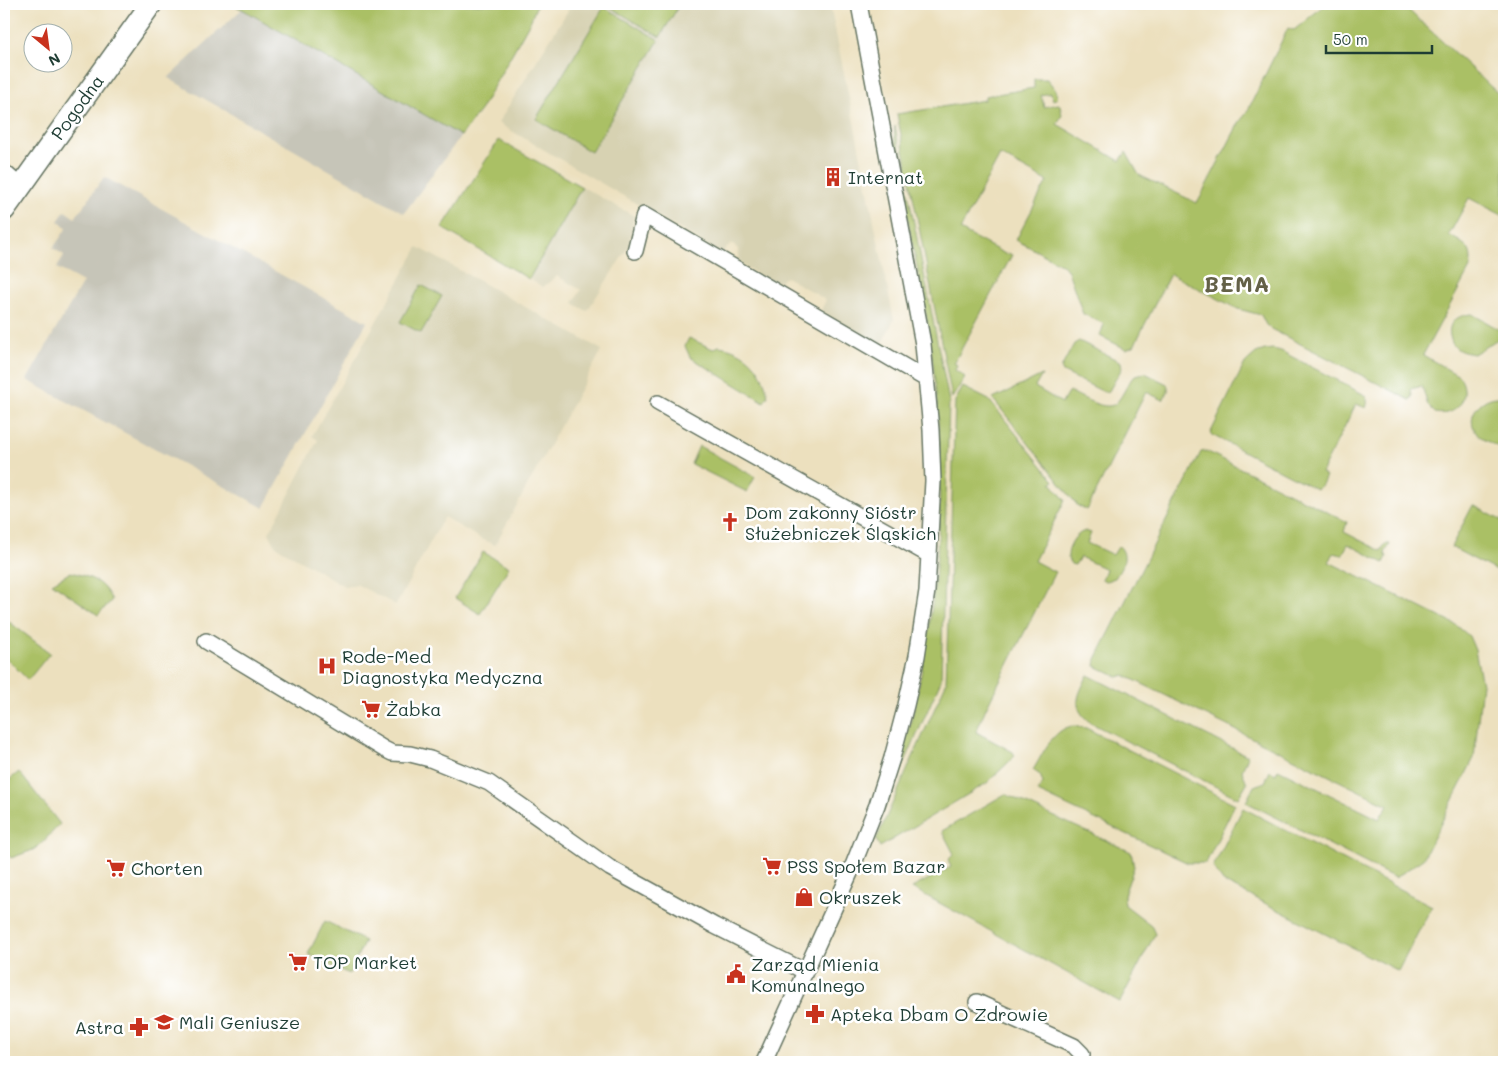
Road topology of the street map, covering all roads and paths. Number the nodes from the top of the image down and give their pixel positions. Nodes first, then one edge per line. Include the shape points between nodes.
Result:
1 (152, 4) edge
2 (860, 4) edge
3 (4, 172) edge
4 (21, 187) junction
5 (4, 210) edge
6 (635, 251) dead end
7 (926, 378) junction
8 (658, 403) dead end
9 (929, 555) junction
10 (206, 642) dead end
11 (804, 971) junction
12 (977, 1002) dead end
13 (764, 1062) edge
14 (1081, 1062) edge

1 - 4 street, Pogodna
2 - 7 street via 923,344
3 - 4 street
4 - 5 street, Pogodna
6 - 7 street via 644,215
7 - 9 street via 933,481
8 - 9 street
9 - 11 street via 917,656 892,758 850,873
10 - 11 street via 384,749 430,759 489,784 610,868
11 - 13 street
12 - 14 street via 1074,1046 1082,1054

